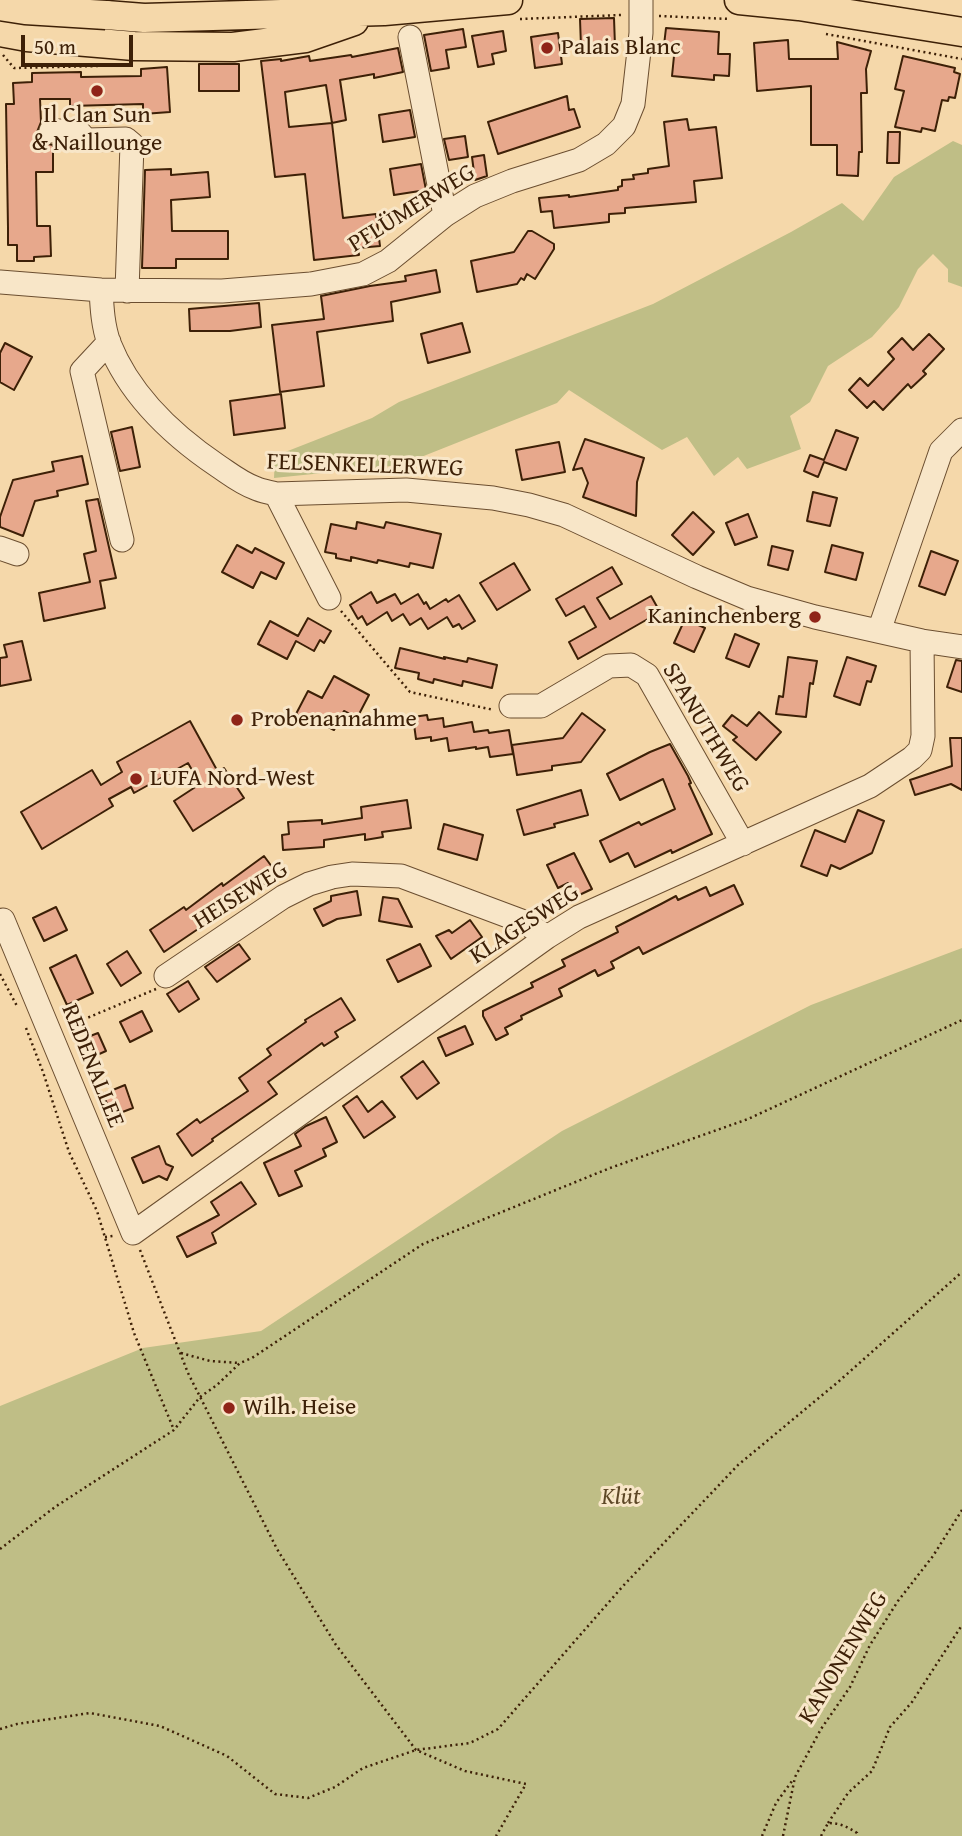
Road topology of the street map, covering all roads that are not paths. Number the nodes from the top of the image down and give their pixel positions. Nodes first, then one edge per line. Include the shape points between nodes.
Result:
1 (30, 0) edge
2 (347, 0) edge
3 (508, 0) edge
4 (641, 0) edge
5 (739, 0) edge
6 (442, 3) edge
7 (0, 6) edge
8 (384, 11) junction
9 (962, 32) edge
10 (410, 37) dead end
11 (12, 39) edge
12 (51, 131) dead end
13 (445, 215) junction
14 (0, 282) edge
15 (101, 290) junction
16 (127, 291) junction
17 (109, 342) junction
18 (962, 430) edge
19 (276, 494) junction
20 (122, 540) dead end
21 (329, 598) dead end
22 (879, 631) junction
23 (922, 641) junction
24 (962, 648) edge
25 (511, 706) road end
26 (743, 844) junction
27 (3, 920) dead end
28 (547, 937) junction
29 (166, 976) road end
30 (133, 1233) joint

1 - 11 street
2 - 8 main road
3 - 6 main road
4 - 13 street, PFLÜMERWEG via 633,104 624,125 606,144 579,160 499,186
5 - 9 main road
6 - 8 main road
7 - 8 main road, bridge via 144,18
8 - 11 main road via 305,38 233,47 134,47
10 - 13 street
12 - 16 street via 78,131 86,140 126,139 132,144
13 - 16 street, PFLÜMERWEG via 388,261 363,274 311,284 222,291
14 - 15 street, PFLÜMERWEG
15 - 16 street, PFLÜMERWEG
15 - 17 street, FELSENKELLERWEG
17 - 19 street, FELSENKELLERWEG via 138,394 165,425 238,480
17 - 20 street via 82,371
18 - 22 street via 941,451
19 - 21 street
19 - 22 street, FELSENKELLERWEG via 406,490 529,505 564,515 747,597
22 - 23 street, FELSENKELLERWEG
23 - 24 street, FELSENKELLERWEG
23 - 26 street, KLAGESWEG via 920,750 870,786
25 - 26 street, SPANUTHWEG via 541,706 609,666 631,665 647,675
26 - 28 street, KLAGESWEG via 579,917
27 - 30 street, REDENALLEE
28 - 29 street, HEISEWEG via 524,922 401,876 352,874 309,884 283,897
28 - 30 street, KLAGESWEG

